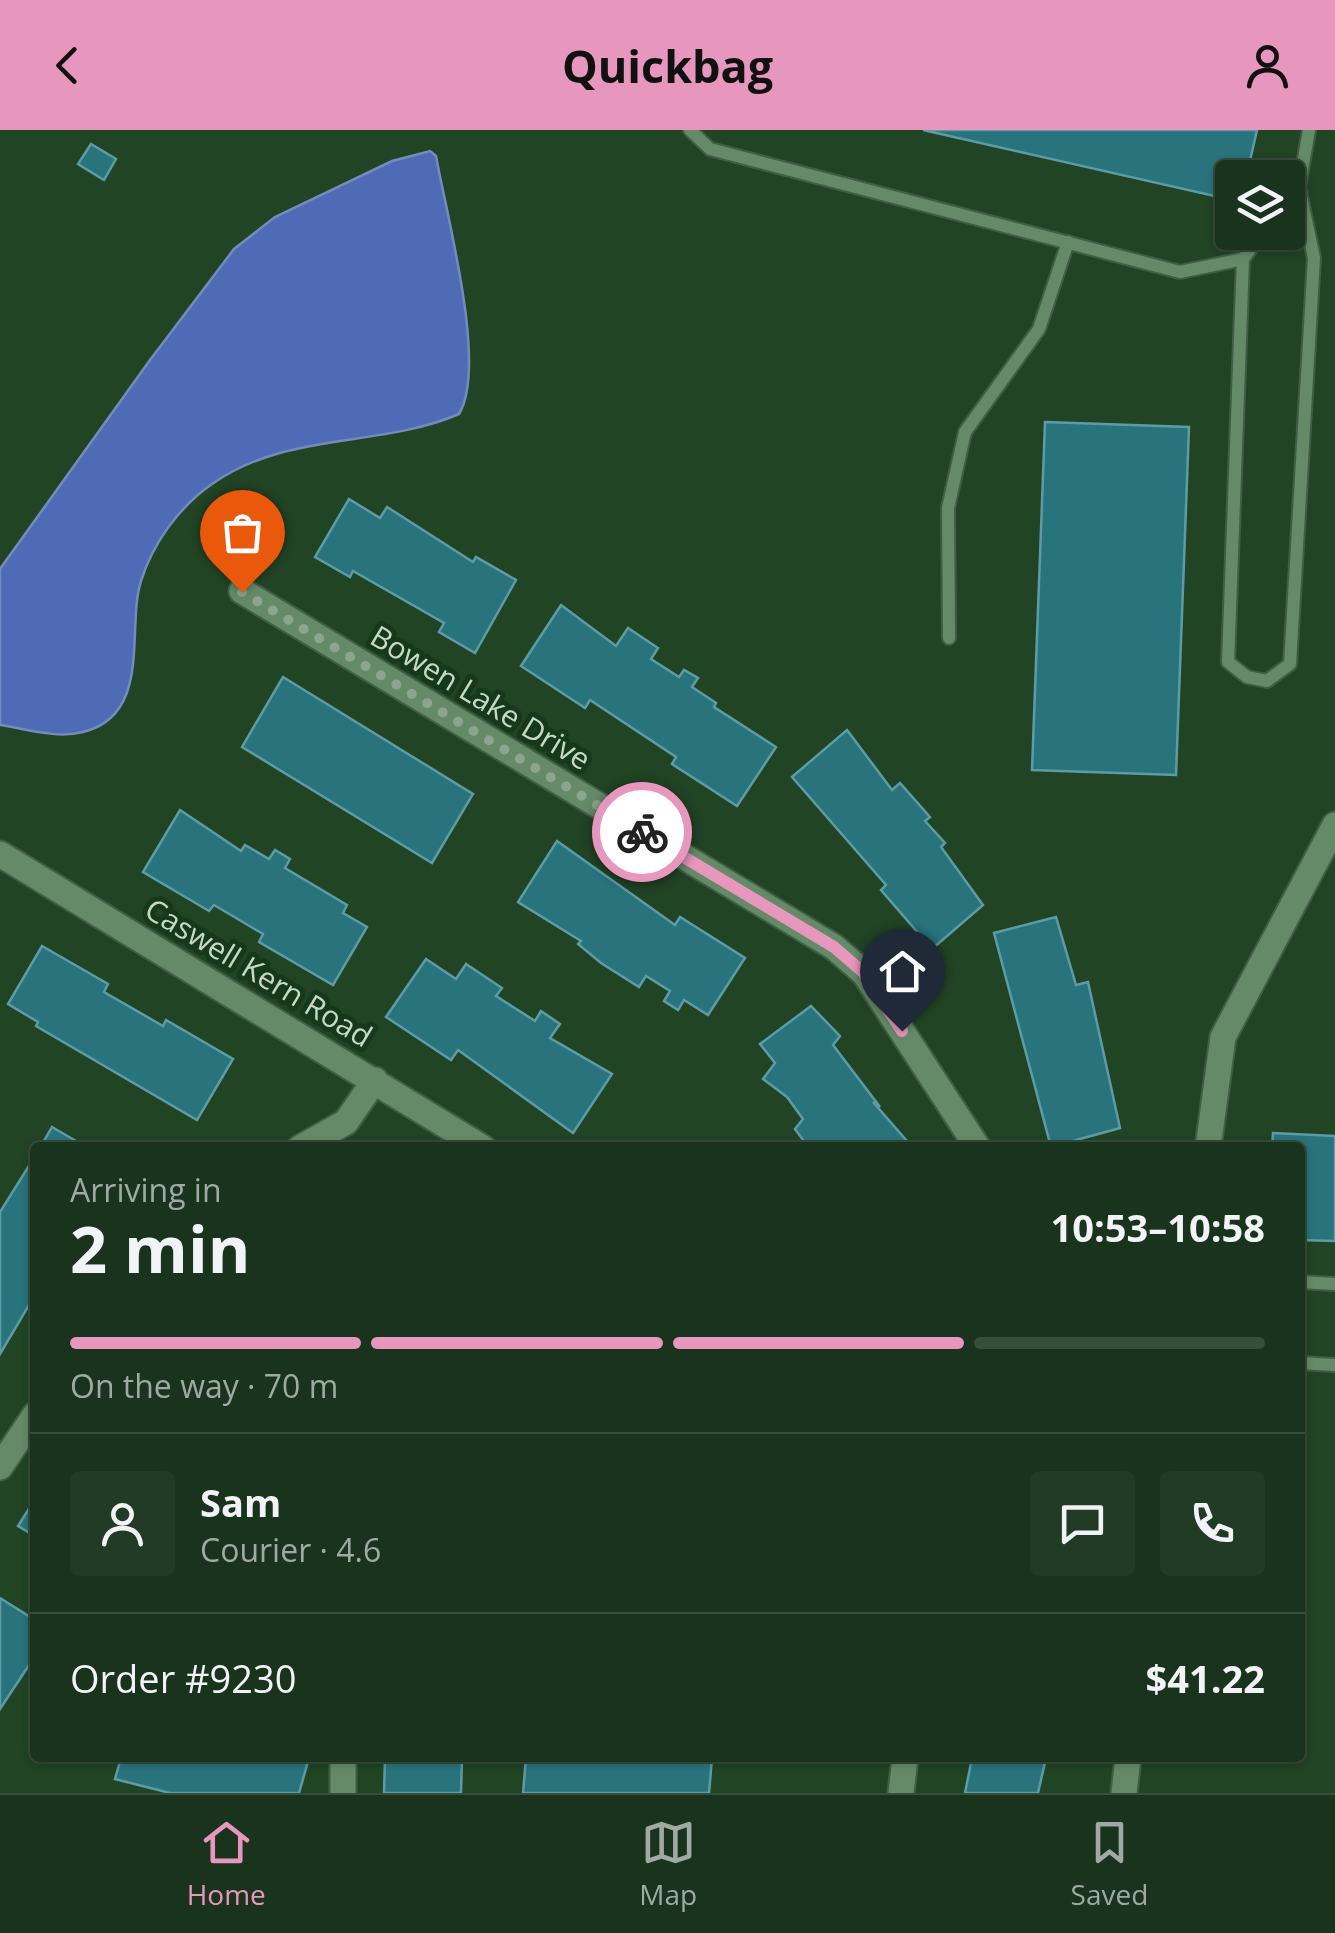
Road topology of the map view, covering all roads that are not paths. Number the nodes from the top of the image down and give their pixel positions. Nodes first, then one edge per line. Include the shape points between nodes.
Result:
1 (690, 130) edge
2 (1308, 130) edge
3 (1303, 160) edge
4 (1305, 215) edge
5 (1068, 242) junction
6 (1250, 250) edge
7 (1243, 259) junction
8 (242, 592) dead end
9 (948, 638) dead end
10 (1335, 825) edge
11 (0, 854) edge
12 (375, 1080) junction
13 (311, 1142) edge
14 (473, 1142) edge
15 (974, 1142) edge
16 (1209, 1142) edge
17 (1305, 1282) edge
18 (1335, 1284) edge
19 (1305, 1363) edge
20 (1335, 1365) edge
21 (30, 1423) edge
22 (0, 1467) edge
23 (344, 1762) edge
24 (905, 1762) edge
25 (1128, 1762) edge
26 (342, 1793) edge
27 (901, 1793) edge
28 (1124, 1793) edge

1 - 5 lane via 710,149
2 - 3 lane
4 - 7 lane via 1314,258 1296,598 1290,664 1267,681 1247,677 1228,662
5 - 7 lane via 1180,272
5 - 9 lane via 1039,329 965,432 948,508
6 - 7 lane
8 - 15 street, Bowen Lake Drive via 834,947 864,973
10 - 16 street via 1223,1037
11 - 12 street, Caswell Kern Road
12 - 13 street via 346,1122
12 - 14 street, Caswell Kern Road
17 - 18 lane
19 - 20 lane
21 - 22 street
23 - 26 street
24 - 27 street
25 - 28 street

